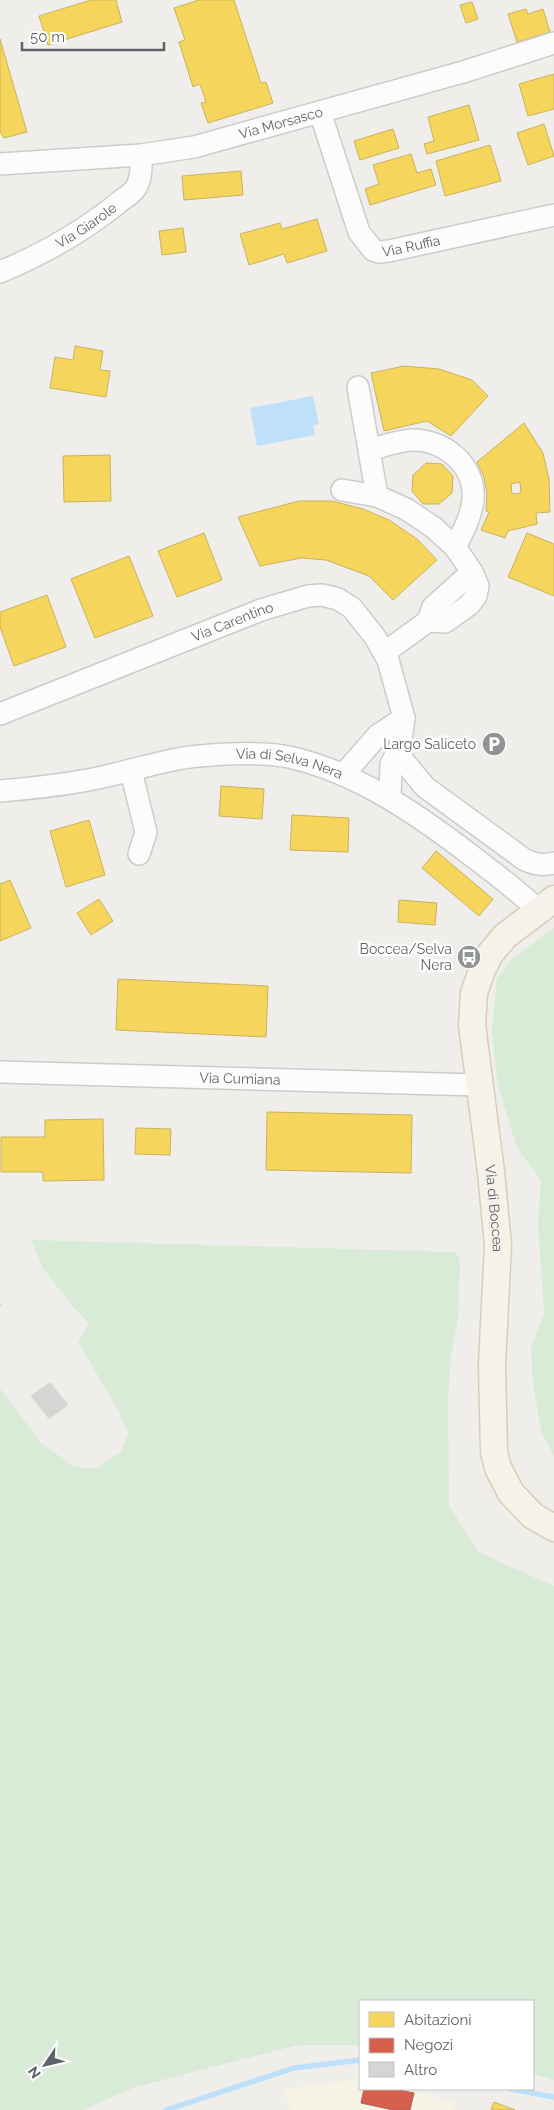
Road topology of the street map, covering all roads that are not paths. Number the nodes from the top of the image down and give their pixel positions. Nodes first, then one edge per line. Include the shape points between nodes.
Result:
1 (554, 43) edge
2 (320, 112) junction
3 (141, 155) junction
4 (0, 164) edge
5 (554, 204) edge
6 (545, 217) edge
7 (0, 272) edge
8 (358, 387) dead end
9 (370, 450) junction
10 (342, 490) dead end
11 (378, 496) junction
12 (455, 547) junction
13 (384, 653) junction
14 (0, 714) edge
15 (404, 718) junction
16 (397, 753) junction
17 (131, 771) junction
18 (343, 775) junction
19 (0, 791) edge
20 (390, 798) junction
21 (139, 854) dead end
22 (554, 864) edge
23 (546, 905) edge
24 (0, 1072) edge
25 (479, 1085) junction
26 (554, 1528) edge

1 - 2 street, Via Morsasco
2 - 3 street, Via Morsasco via 194,147
2 - 6 street, Via Ruffia via 359,232 373,250 389,251
3 - 4 street, Via Morsasco
3 - 7 street, Via Giarole via 141,176 135,189 79,230 28,260
5 - 6 street, Via Ruffia
8 - 9 street
9 - 11 street
9 - 12 street via 412,440 443,446 455,455 470,480 473,499 468,521
10 - 11 street
11 - 12 street via 406,509
12 - 13 street via 472,572 478,586 476,596 445,622 428,621
13 - 14 street, Via Carentino via 352,608 322,595 308,596 261,610
13 - 15 street, Via Carentino
15 - 16 street, Via Carentino
15 - 18 street via 378,735
16 - 20 street, Via Carentino via 391,764
16 - 22 street via 425,787 526,860 534,864
17 - 18 street, Via di Selva Nera via 184,758 256,754 287,756
17 - 19 street, Via di Selva Nera via 97,779
17 - 21 street via 146,832
18 - 20 street, Via di Selva Nera
20 - 23 street, Via di Selva Nera via 446,836 526,898
23 - 25 main road, Via di Boccea via 496,946 478,981 472,1024
24 - 25 street, Via Cumiana
25 - 26 main road, Via di Boccea via 498,1245 492,1365 494,1452 498,1468 512,1493 533,1516

